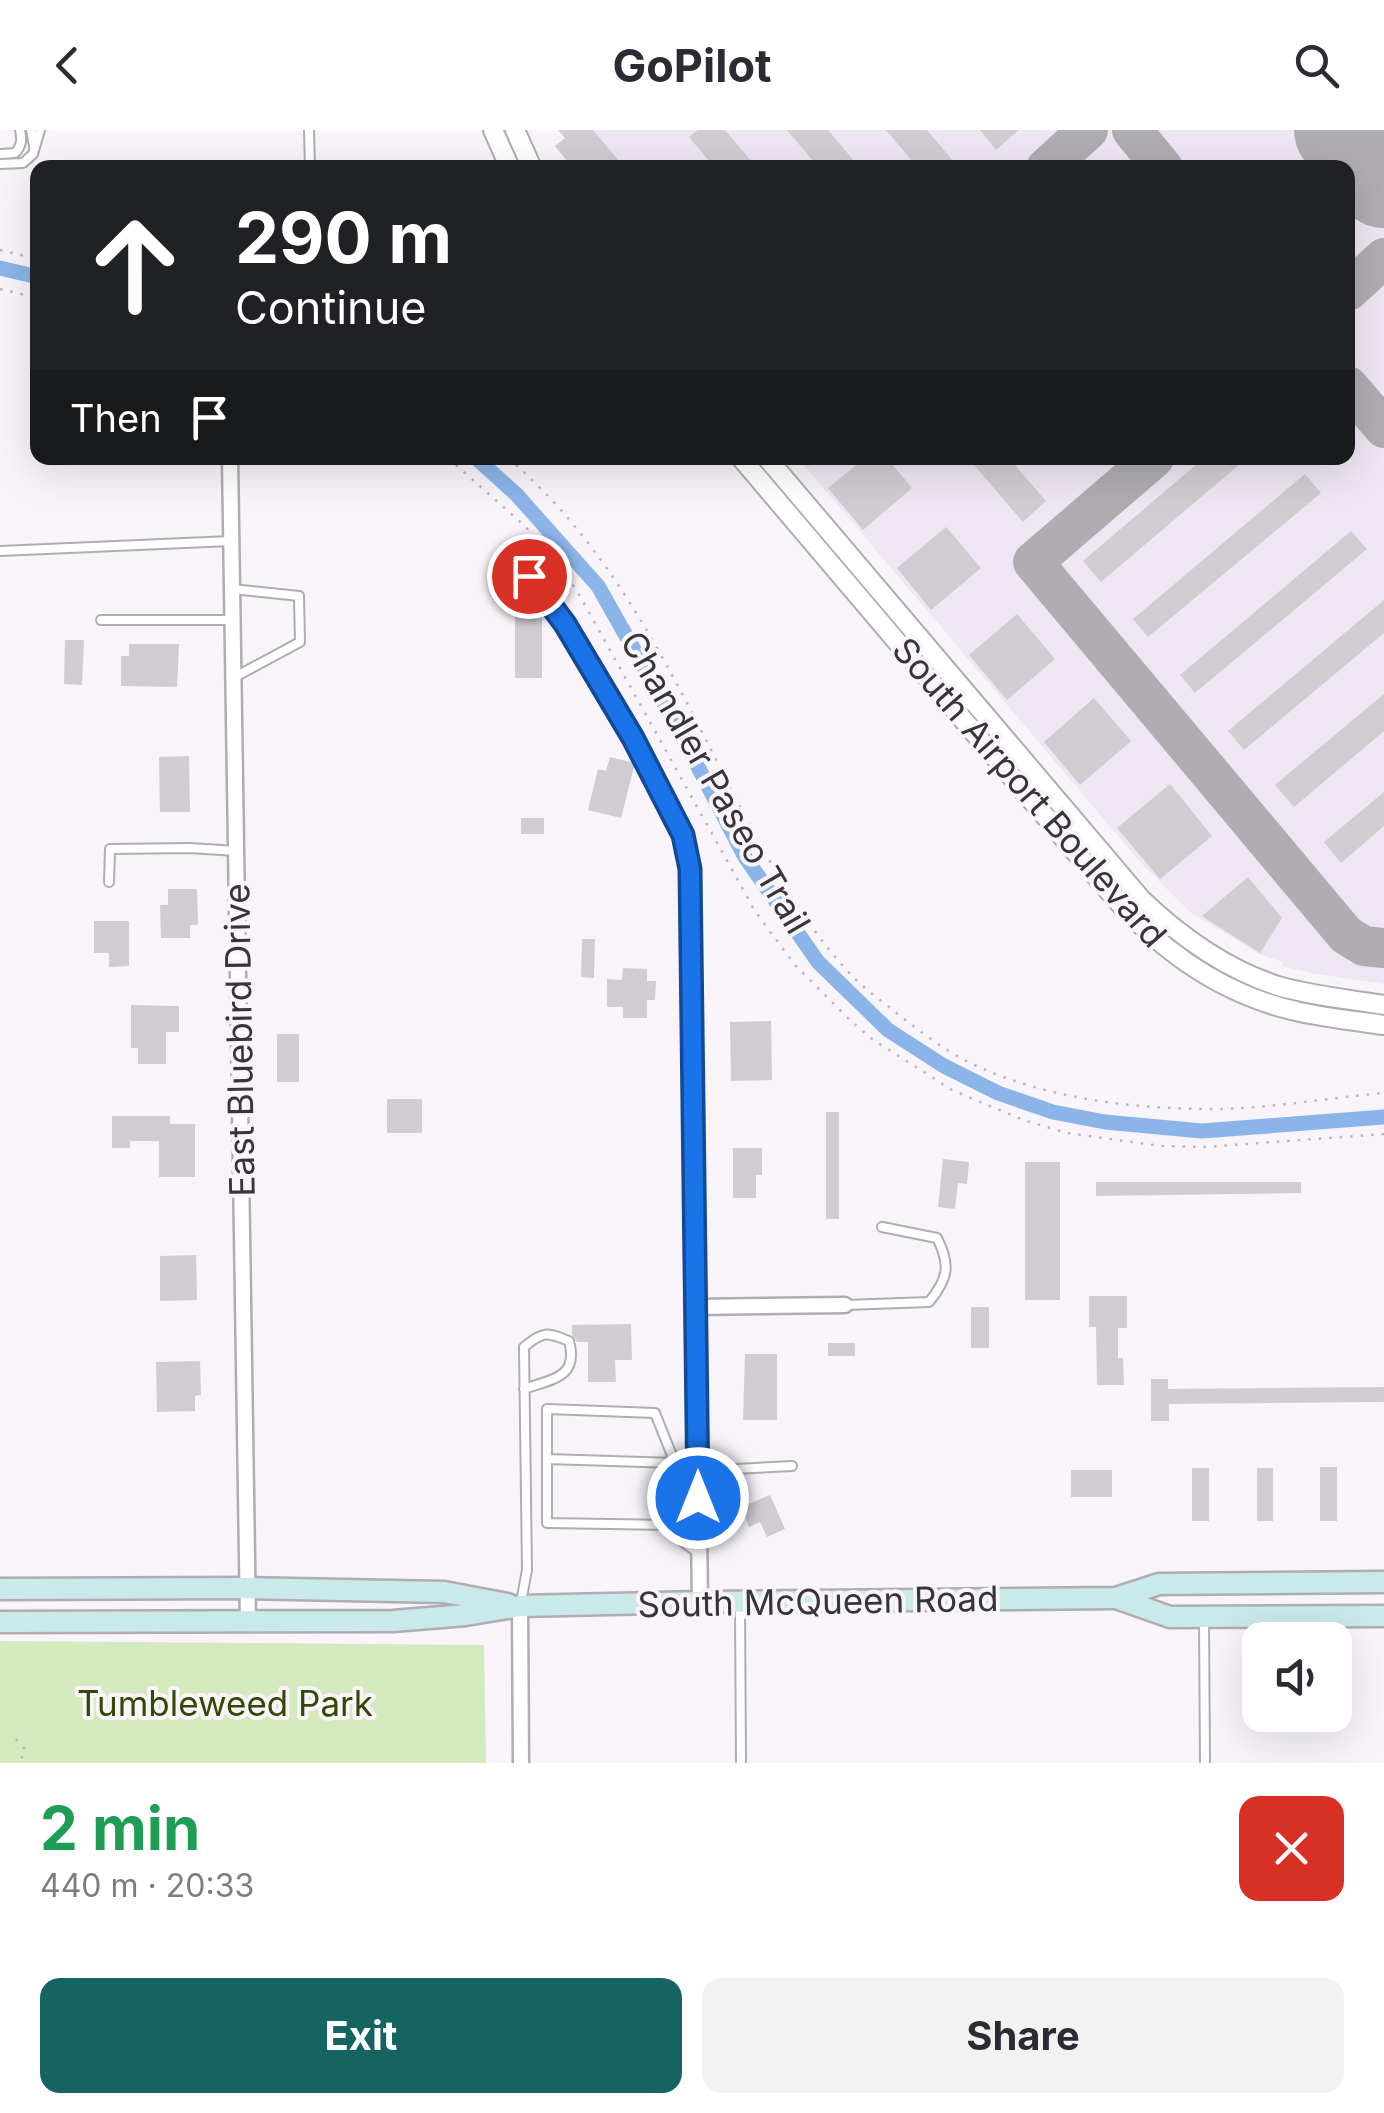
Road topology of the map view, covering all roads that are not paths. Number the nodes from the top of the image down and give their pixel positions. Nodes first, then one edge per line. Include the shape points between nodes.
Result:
1 (20, 130) edge
2 (31, 130) edge
3 (40, 130) edge
4 (309, 130) edge
5 (492, 130) edge
6 (515, 130) edge
7 (34, 150) junction
8 (0, 154) edge
9 (310, 160) edge
10 (506, 160) edge
11 (528, 160) edge
12 (0, 164) edge
13 (230, 465) edge
14 (747, 465) edge
15 (774, 465) edge
16 (231, 541) junction
17 (0, 551) edge
18 (511, 552) dead end
19 (232, 589) junction
20 (101, 620) dead end
21 (232, 620) junction
22 (233, 678) junction
23 (236, 851) junction
24 (690, 869) joint
25 (109, 882) dead end
26 (1379, 1004) edge
27 (1376, 1024) edge
28 (882, 1226) dead end
29 (845, 1305) joint
30 (696, 1307) junction
31 (524, 1388) junction
32 (547, 1459) junction
33 (675, 1463) junction
34 (792, 1466) dead end
35 (698, 1471) junction
36 (671, 1524) junction
37 (698, 1554) junction
38 (1384, 1582) edge
39 (247, 1588) junction
40 (0, 1590) edge
41 (1116, 1598) junction
42 (740, 1601) junction
43 (700, 1602) junction
44 (520, 1606) junction
45 (1204, 1616) junction
46 (1384, 1616) edge
47 (0, 1622) edge
48 (248, 1622) junction
49 (521, 1763) edge
50 (741, 1763) edge
51 (1205, 1763) edge

1 - 8 lane via 15,153
2 - 7 lane
3 - 7 lane
4 - 9 lane
5 - 10 street
6 - 11 street
7 - 12 lane via 24,164
13 - 16 street, East Bluebird Drive
14 - 27 street, South Airport Boulevard via 1154,938 1232,989 1297,1012
15 - 26 street, South Airport Boulevard via 1165,922 1251,976
16 - 17 lane
16 - 19 street, East Bluebird Drive
18 - 24 lane via 565,624 633,738 683,835
19 - 21 street, East Bluebird Drive
19 - 22 lane via 299,596 300,642
20 - 21 lane
21 - 22 street, East Bluebird Drive
22 - 23 street, East Bluebird Drive
23 - 25 lane via 110,849
23 - 39 street, East Bluebird Drive
24 - 30 street
26 - 27 street
28 - 29 lane via 936,1238 947,1258 942,1286 928,1302
29 - 30 street
30 - 35 street
31 - 31 lane via 524,1347 538,1335 569,1341 568,1369
31 - 44 lane via 527,1570
32 - 33 lane
32 - 33 lane via 548,1409 655,1412
32 - 36 lane via 547,1523
33 - 36 lane
34 - 35 lane
35 - 37 street
36 - 37 lane
37 - 43 street
38 - 41 main road, South McQueen Road via 1160,1584
39 - 40 main road, South McQueen Road
39 - 44 main road, South McQueen Road via 444,1592
39 - 48 street, East Bluebird Drive
41 - 42 main road, South McQueen Road
41 - 45 main road, South McQueen Road via 1170,1617
42 - 43 main road, South McQueen Road
42 - 50 lane
43 - 44 main road, South McQueen Road
44 - 48 main road, South McQueen Road via 394,1621
44 - 49 street
45 - 46 main road, South McQueen Road
45 - 51 lane
47 - 48 main road, South McQueen Road

